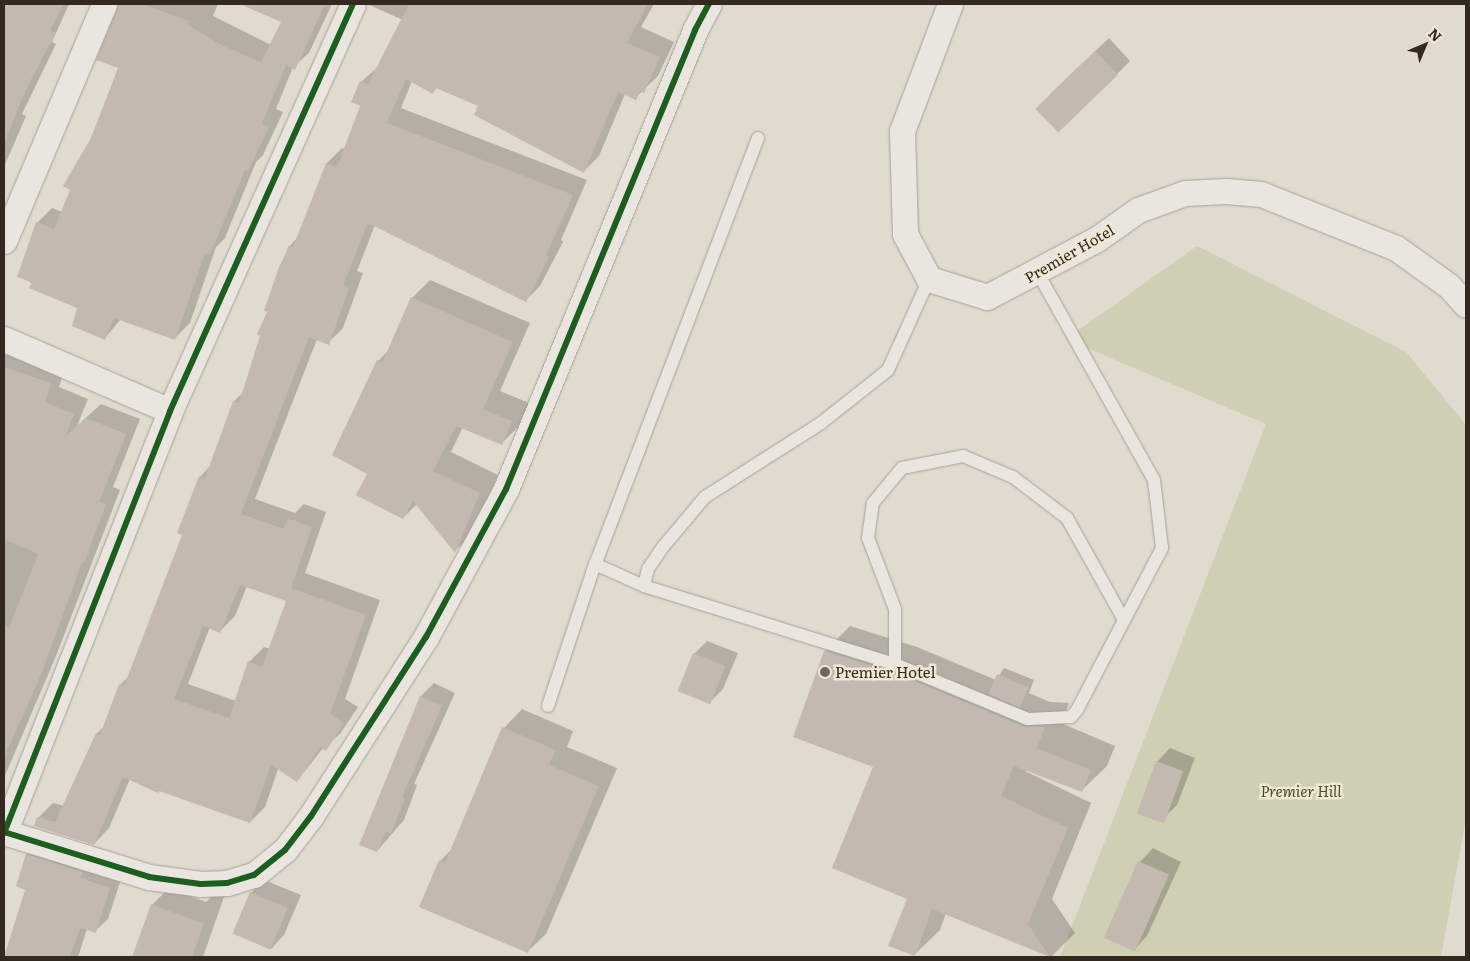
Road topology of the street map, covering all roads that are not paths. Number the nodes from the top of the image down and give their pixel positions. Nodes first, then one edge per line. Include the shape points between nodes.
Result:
1 (104, 4) edge
2 (353, 4) edge
3 (709, 4) edge
4 (950, 4) edge
5 (758, 138) dead end
6 (4, 241) edge
7 (1038, 273) junction
8 (929, 279) junction
9 (1466, 305) edge
10 (4, 339) edge
11 (170, 411) junction
12 (595, 564) junction
13 (644, 586) junction
14 (1124, 620) junction
15 (895, 664) junction
16 (548, 706) dead end
17 (4, 833) edge

1 - 6 street
2 - 11 street
3 - 17 street via 695,30 506,489 426,637 311,816 285,850 254,876 227,883 201,884 149,877
4 - 8 street via 902,131 905,234
5 - 12 lane
7 - 8 street, Premier Hotel via 987,297
7 - 9 street, Premier Hotel via 1097,239 1138,210 1185,193 1226,191 1261,194 1396,248 1449,286
7 - 14 lane via 1154,480 1162,548
8 - 13 lane via 888,370 822,423 705,497 662,547 648,569
10 - 11 street
11 - 17 street
12 - 13 lane
12 - 16 lane
13 - 15 lane
14 - 15 lane via 1071,717 1028,719
14 - 15 lane via 1067,518 1013,477 963,456 902,468 874,503 868,538 894,608

